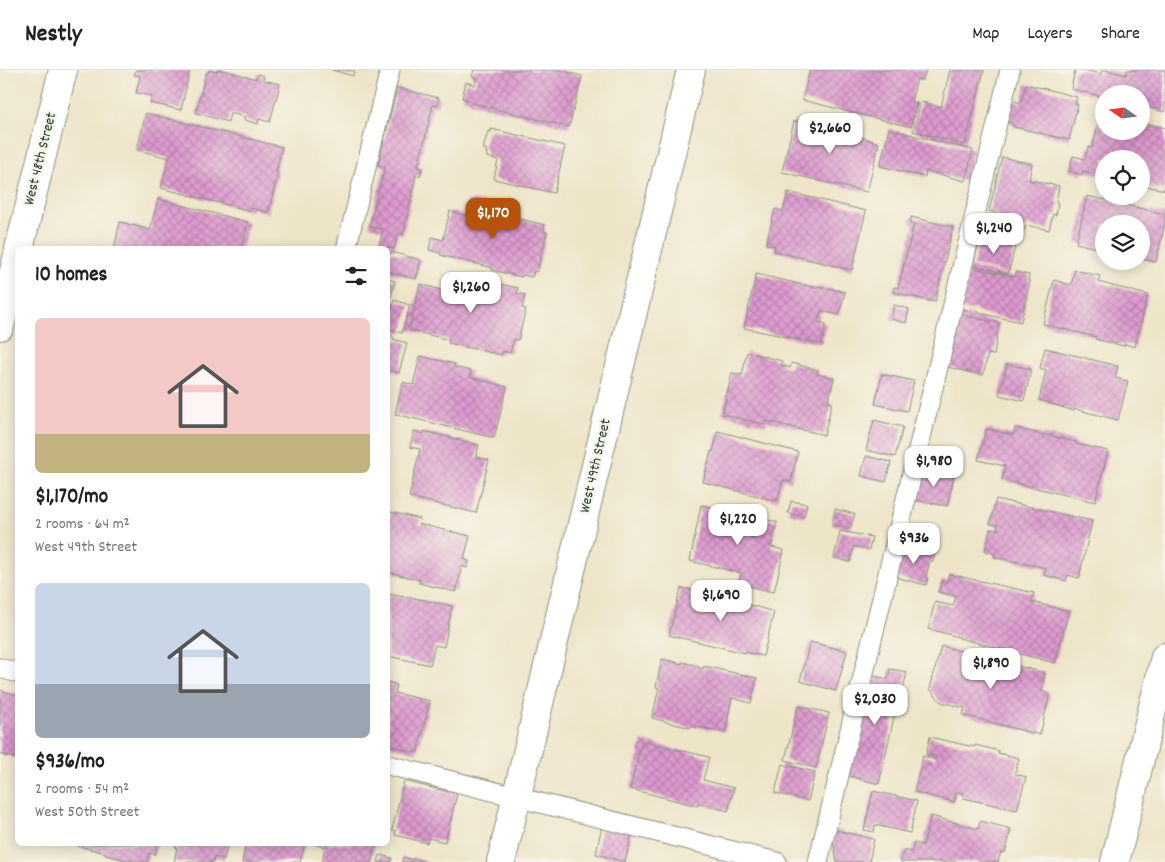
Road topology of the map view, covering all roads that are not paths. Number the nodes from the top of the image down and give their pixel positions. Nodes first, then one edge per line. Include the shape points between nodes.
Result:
1 (63, 70) edge
2 (390, 70) edge
3 (690, 70) edge
4 (1010, 70) edge
5 (20, 246) edge
6 (347, 246) edge
7 (15, 267) edge
8 (0, 326) edge
9 (1165, 657) edge
10 (0, 668) edge
11 (15, 672) edge
12 (390, 765) edge
13 (517, 797) junction
14 (501, 862) edge
15 (777, 862) edge
16 (818, 862) edge
17 (1115, 862) edge

1 - 5 street, West 48th Street
2 - 6 lane
3 - 13 street, West 49th Street
4 - 16 lane
7 - 8 street
9 - 17 street
10 - 11 lane
12 - 13 lane
13 - 14 street, West 49th Street
13 - 15 lane

